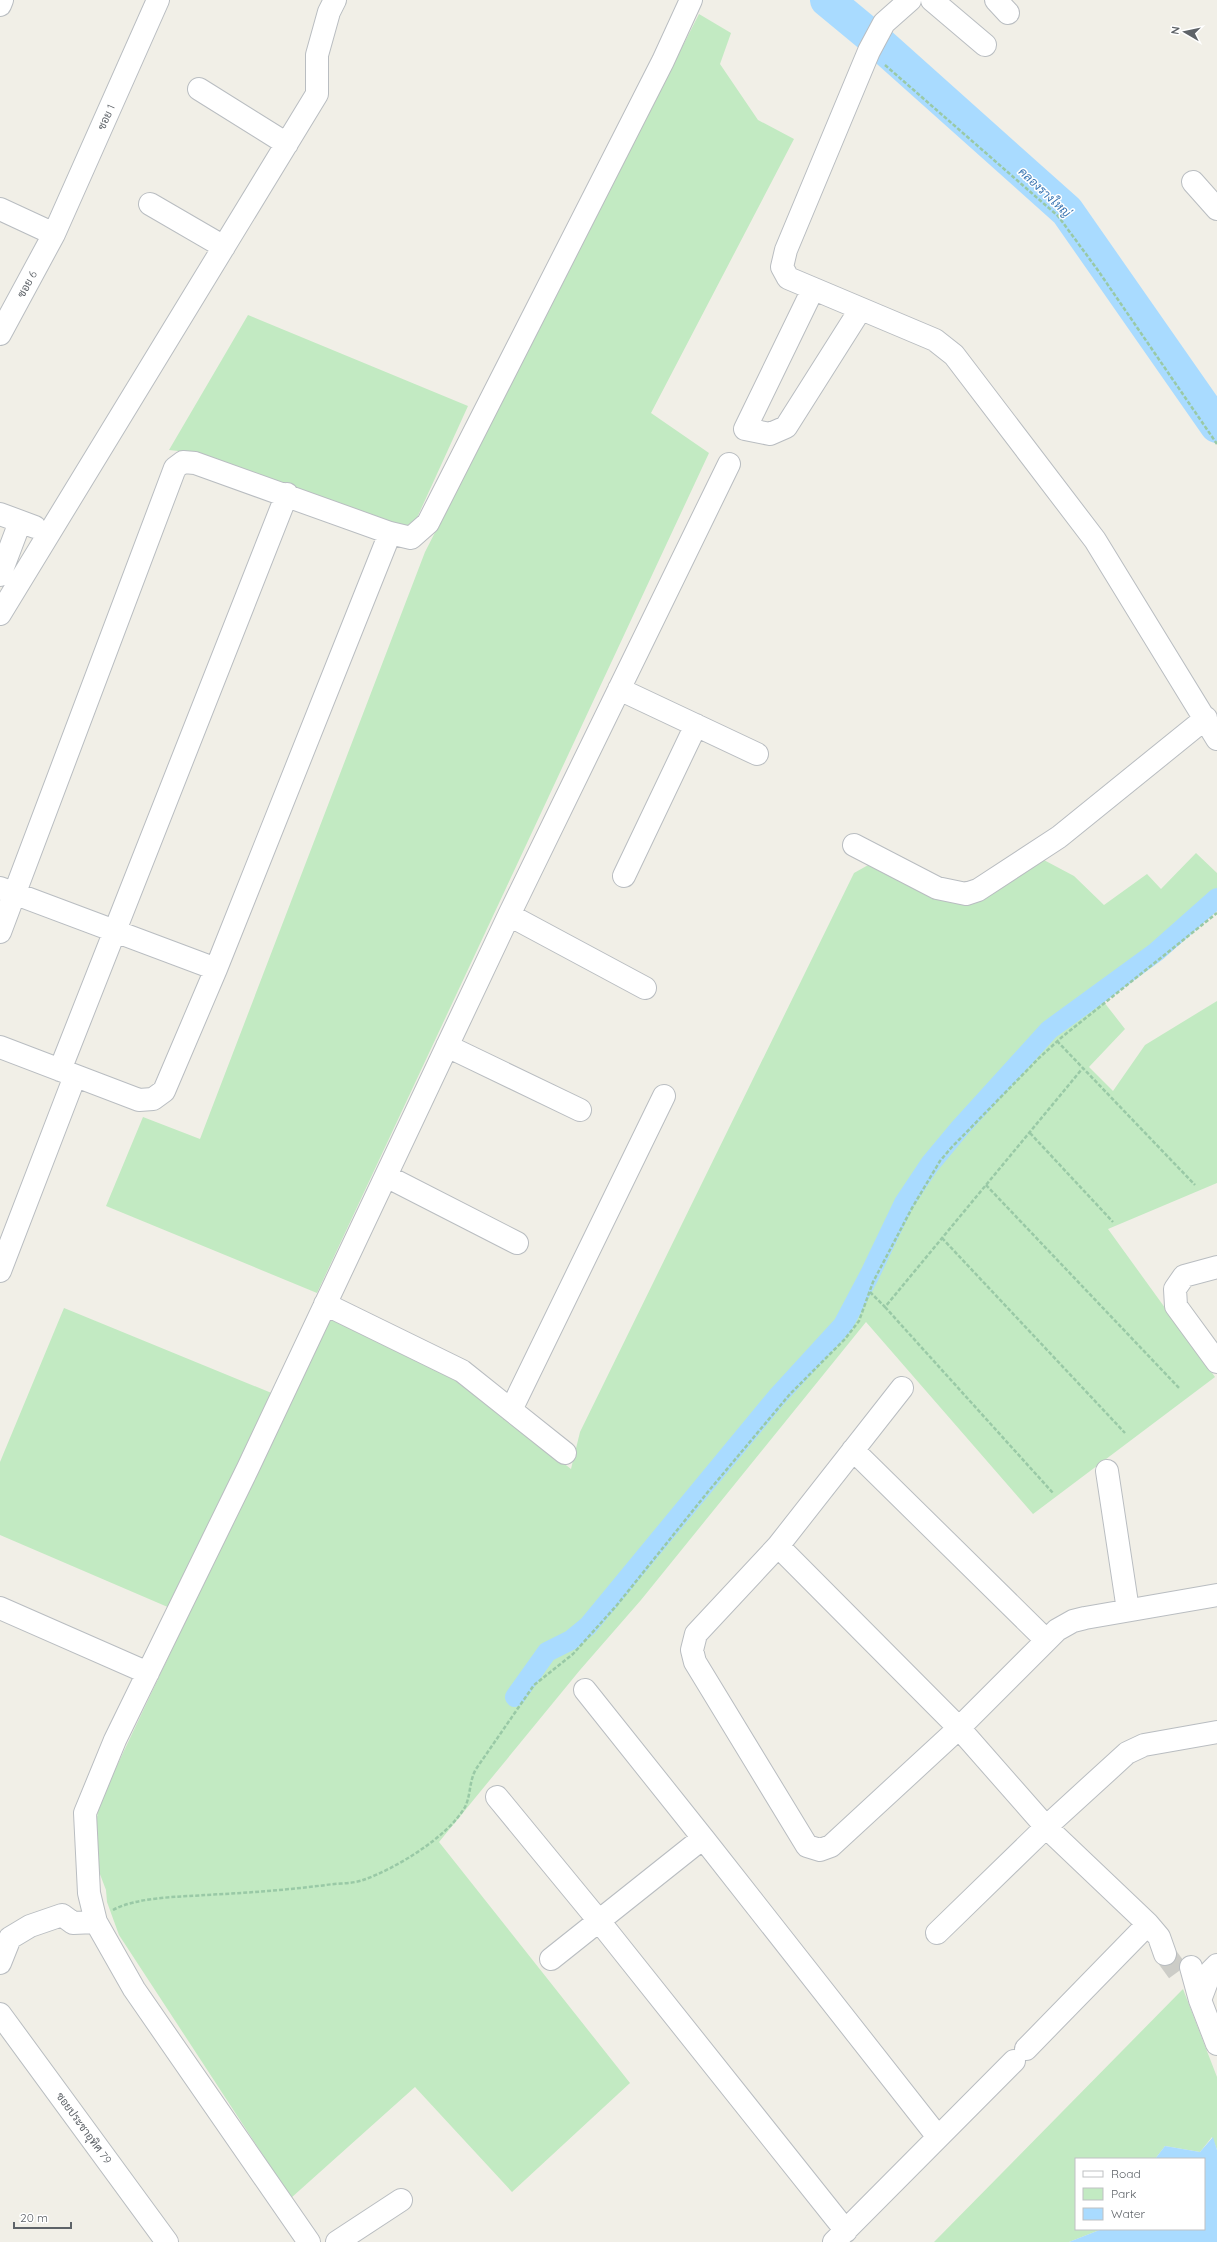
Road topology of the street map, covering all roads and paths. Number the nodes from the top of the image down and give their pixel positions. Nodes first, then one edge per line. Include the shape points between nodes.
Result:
1 (2, 0) edge
2 (158, 0) edge
3 (335, 0) edge
4 (691, 0) edge
5 (910, 0) edge
6 (932, 0) edge
7 (0, 5) edge
8 (985, 45) dead end
9 (869, 51) junction
10 (199, 88) dead end
11 (287, 144) junction
12 (1193, 182) dead end
13 (150, 204) dead end
14 (0, 209) edge
15 (1217, 209) edge
16 (54, 234) junction
17 (224, 247) junction
18 (814, 289) junction
19 (860, 310) junction
20 (0, 334) edge
21 (1217, 444) edge
22 (728, 464) dead end
23 (287, 494) junction
24 (0, 514) edge
25 (20, 522) junction
26 (50, 533) junction
27 (390, 533) junction
28 (0, 576) edge
29 (0, 614) edge
30 (619, 689) junction
31 (1206, 718) junction
32 (696, 725) junction
33 (1217, 739) edge
34 (757, 754) dead end
35 (854, 845) dead end
36 (624, 876) dead end
37 (7, 891) edge
38 (1217, 913) edge
39 (509, 915) junction
40 (114, 931) junction
41 (0, 932) edge
42 (216, 969) junction
43 (645, 988) dead end
44 (1057, 1041) junction
45 (447, 1046) junction
46 (0, 1047) edge
47 (1082, 1069) junction
48 (67, 1073) junction
49 (664, 1096) dead end
50 (580, 1110) dead end
51 (1030, 1133) junction
52 (386, 1176) junction
53 (986, 1185) junction
54 (1195, 1185) dead end
55 (1113, 1222) dead end
56 (942, 1238) junction
57 (516, 1243) dead end
58 (1217, 1267) edge
59 (0, 1271) edge
60 (870, 1292) junction
61 (326, 1304) junction
62 (884, 1307) junction
63 (1217, 1362) edge
64 (902, 1388) dead end
65 (1180, 1388) dead end
66 (511, 1410) junction
67 (1125, 1433) dead end
68 (853, 1450) junction
69 (566, 1453) dead end
70 (1107, 1471) dead end
71 (1053, 1493) dead end
72 (778, 1546) junction
73 (1217, 1595) edge
74 (0, 1608) edge
75 (1128, 1610) junction
76 (1046, 1640) junction
77 (148, 1673) junction
78 (586, 1690) dead end
79 (959, 1728) junction
80 (1217, 1732) edge
81 (497, 1798) dead end
82 (1046, 1827) junction
83 (703, 1838) junction
84 (99, 1917) junction
85 (599, 1921) junction
86 (937, 1933) dead end
87 (550, 1959) dead end
88 (0, 1963) edge
89 (1217, 1965) edge
90 (1186, 1971) tunnel mouth
91 (1200, 2000) junction
92 (0, 2014) edge
93 (1217, 2044) edge
94 (938, 2137) junction
95 (401, 2200) dead end
96 (840, 2236) edge
97 (167, 2242) edge
98 (309, 2242) edge
99 (337, 2242) edge

1 - 7 street
2 - 16 street, ซอย 1
3 - 11 street via 328,12 317,55 317,94
4 - 27 street via 663,61 428,523 411,538
5 - 9 street via 884,23
6 - 8 street
9 - 18 street via 786,250 782,267 788,278
9 - 21 path via 1058,216
10 - 11 street
11 - 17 street
12 - 15 street
13 - 17 street
14 - 16 street
16 - 20 street, ซอย 6
17 - 26 street
18 - 19 street
18 - 19 street via 745,429 770,434 786,426
19 - 31 street via 935,340 954,355 1096,540
22 - 30 street
23 - 27 street
23 - 37 street via 195,462 183,462 174,468
23 - 40 street
24 - 25 street
25 - 26 street
25 - 28 street
26 - 29 street
27 - 42 street
30 - 32 street
30 - 39 street
31 - 33 street
31 - 35 street via 1059,837 978,890 966,894 937,888
32 - 34 street
32 - 36 street
37 - 40 street
37 - 41 street
38 - 44 path
39 - 43 street
39 - 45 street
40 - 42 street
40 - 48 street
42 - 48 street via 164,1091 153,1099 139,1100
44 - 47 path
44 - 60 path via 940,1161 912,1208
45 - 50 street
45 - 52 street
46 - 48 street
47 - 51 path
47 - 54 path
48 - 59 street
49 - 66 street
51 - 53 path
51 - 55 path
52 - 57 street
52 - 61 street
53 - 56 path
53 - 65 path
56 - 62 path
56 - 67 path
58 - 63 street via 1184,1276 1175,1289 1176,1306
60 - 62 path
60 - 84 path via 859,1320 845,1339 790,1394 617,1605 573,1654 534,1685 476,1769 471,1778 466,1806 444,1831 426,1846 394,1866 362,1881 275,1892 179,1896 120,1906
61 - 66 street via 462,1371
61 - 77 street
62 - 71 path
64 - 68 street
66 - 69 street
68 - 72 street
68 - 76 street
70 - 75 street
72 - 79 street
72 - 79 street via 696,1634 692,1650 695,1662 807,1846 820,1850 831,1846
73 - 75 street
74 - 77 street
75 - 76 street via 1073,1621
76 - 79 street
77 - 84 street via 115,1740 85,1813 89,1893
78 - 83 street
79 - 82 street
80 - 82 street via 1144,1746 1127,1753
81 - 85 street
82 - 86 street
82 - 94 street via 1161,1940 1020,2055
83 - 85 street
83 - 94 street
84 - 88 street via 73,1923 62,1915 30,1926 10,1938
84 - 98 street via 134,1989
85 - 87 street
85 - 96 street
89 - 91 street via 1211,1971
90 - 91 street via 1189,1990
91 - 93 street
92 - 97 street, ซอยประชาอุทิศ 79
94 - 96 street
95 - 99 street

